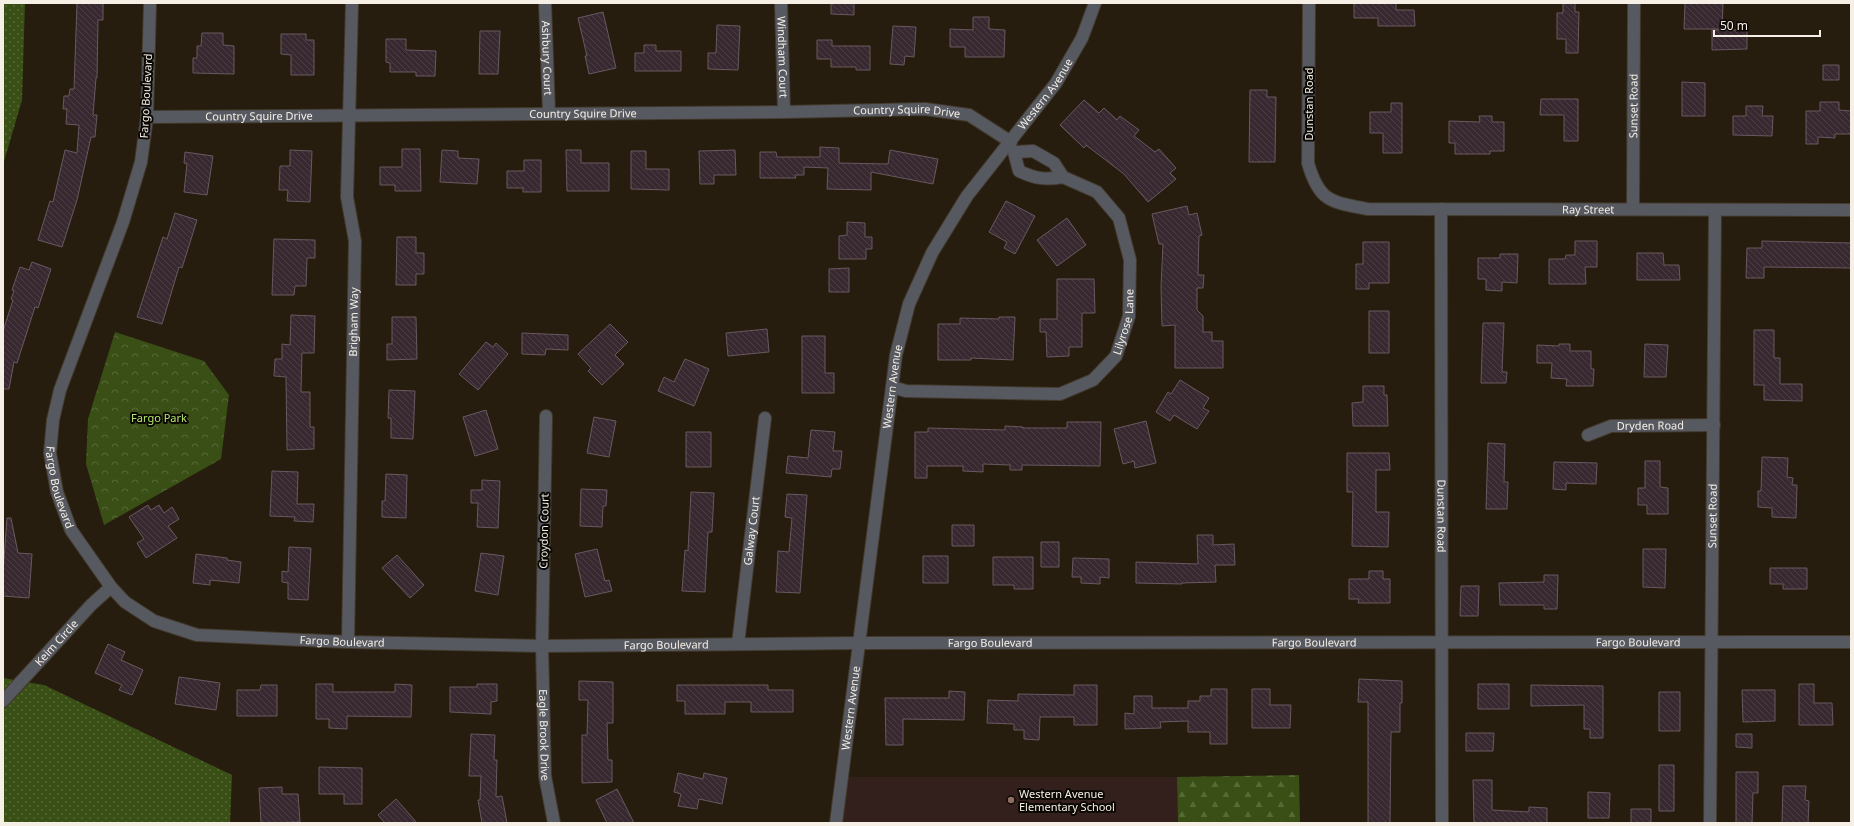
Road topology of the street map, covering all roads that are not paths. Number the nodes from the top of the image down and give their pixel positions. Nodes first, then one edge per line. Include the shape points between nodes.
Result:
1 (150, 3) edge
2 (352, 3) edge
3 (545, 3) edge
4 (781, 3) edge
5 (1095, 3) edge
6 (1309, 3) edge
7 (1634, 3) edge
8 (784, 112) junction
9 (549, 113) junction
10 (349, 115) junction
11 (147, 117) junction
12 (1011, 142) junction
13 (1063, 177) dead end
14 (1327, 198) joint
15 (1441, 209) junction
16 (1633, 209) junction
17 (1715, 210) junction
18 (1851, 210) edge
19 (892, 386) junction
20 (546, 416) dead end
21 (765, 418) dead end
22 (1714, 425) junction
23 (1588, 434) dead end
24 (111, 587) junction
25 (348, 642) junction
26 (1713, 642) junction
27 (1851, 642) edge
28 (858, 643) junction
29 (738, 644) junction
30 (1443, 644) junction
31 (542, 646) junction
32 (3, 701) edge
33 (554, 823) edge
34 (836, 823) edge
35 (1442, 823) edge
36 (1710, 823) edge

1 - 11 street, Fargo Boulevard
2 - 10 street, Brigham Way
3 - 9 street, Ashbury Court
4 - 8 street, Windham Court
5 - 12 street, Western Avenue via 1082,38 1056,83
6 - 14 street, Dunstan Road via 1308,163 1314,182
7 - 16 street, Sunset Road
8 - 9 street, Country Squire Drive
8 - 12 street, Country Squire Drive via 925,109 969,115
9 - 10 street, Country Squire Drive
10 - 11 street, Country Squire Drive
10 - 25 street, Brigham Way via 347,197 355,241
11 - 24 street, Fargo Boulevard via 141,162 123,222 60,390 53,420 50,453 57,492 71,530
12 - 19 street, Western Avenue via 966,196 932,253 909,304 896,355
13 - 19 street, Lilyrose Lane via 1097,192 1119,218 1130,260 1129,316 1116,356 1093,380 1060,394 906,392
14 - 15 street, Ray Street via 1345,205 1368,209
15 - 16 street, Ray Street
15 - 30 street, Dunstan Road
16 - 17 street, Ray Street
17 - 18 street, Ray Street
17 - 22 street, Sunset Road
19 - 28 street, Western Avenue
20 - 31 street, Croydon Court
21 - 29 street, Galway Court
22 - 23 street, Dryden Road via 1611,426
22 - 26 street, Sunset Road
24 - 25 street, Fargo Boulevard via 125,602 154,621 197,635
24 - 32 street, Keim Circle via 91,605
25 - 31 street, Fargo Boulevard
26 - 27 street, Fargo Boulevard
26 - 30 street, Fargo Boulevard
26 - 36 street, Sunset Road
28 - 29 street, Fargo Boulevard
28 - 30 street, Fargo Boulevard
28 - 34 street, Western Avenue
29 - 31 street, Fargo Boulevard
30 - 35 street, Dunstan Road
31 - 33 street, Eagle Brook Drive via 545,776

